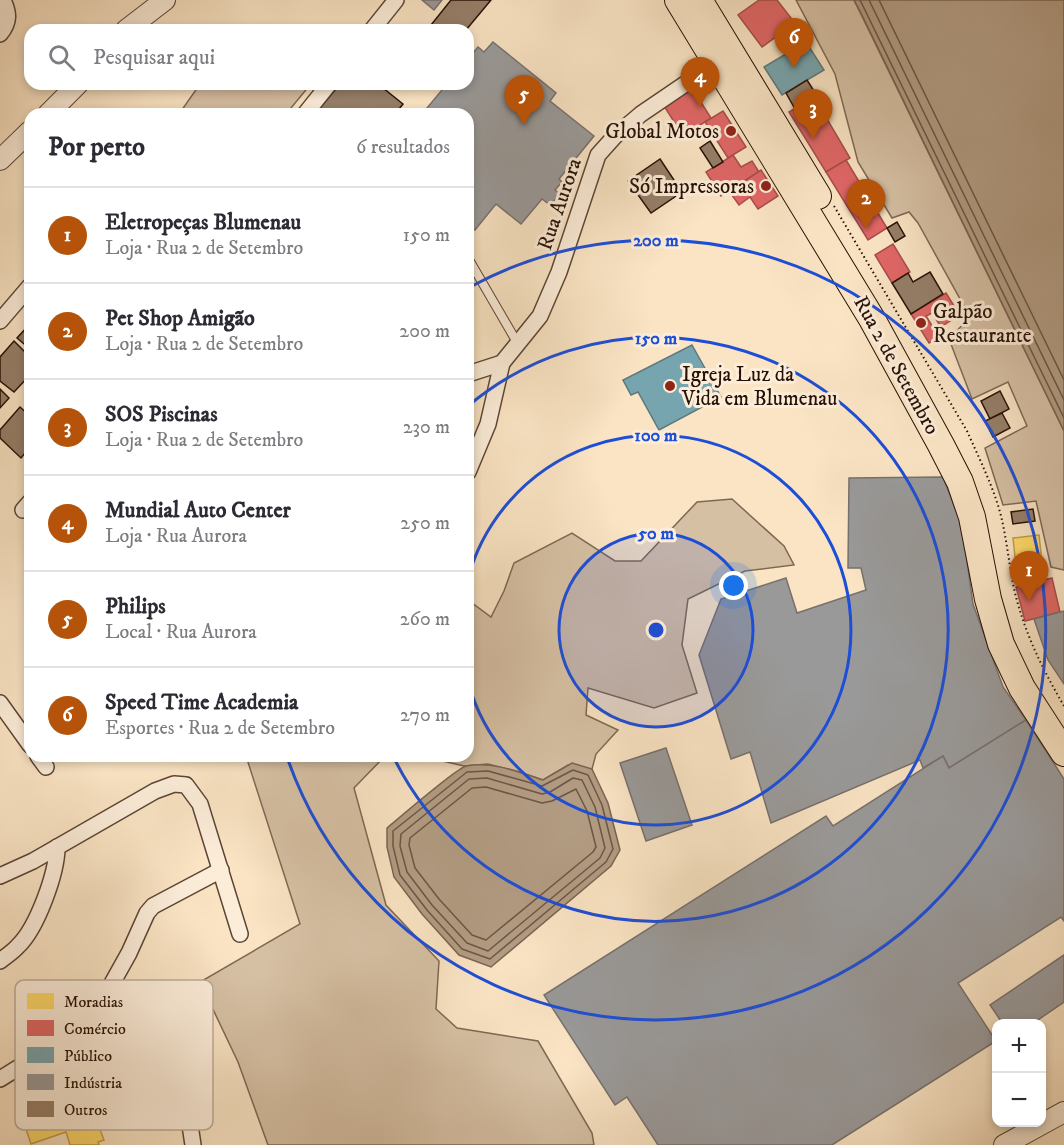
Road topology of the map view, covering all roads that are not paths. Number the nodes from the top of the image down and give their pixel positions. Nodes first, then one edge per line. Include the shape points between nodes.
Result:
1 (3, 0) edge
2 (165, 0) edge
3 (396, 0) edge
4 (678, 0) edge
5 (699, 0) edge
6 (134, 24) edge
7 (377, 24) edge
8 (0, 34) edge
9 (716, 63) junction
10 (72, 90) edge
11 (324, 90) edge
12 (54, 108) edge
13 (310, 108) edge
14 (24, 137) edge
15 (0, 160) edge
16 (474, 268) edge
17 (24, 293) edge
18 (0, 321) edge
19 (518, 344) junction
20 (502, 363) junction
21 (474, 372) edge
22 (474, 458) edge
23 (0, 703) edge
24 (1064, 731) edge
25 (24, 737) edge
26 (1064, 753) edge
27 (57, 847) junction
28 (221, 870) junction
29 (0, 876) edge
30 (240, 934) dead end
31 (0, 962) edge
32 (114, 980) edge
33 (15, 1069) edge
34 (0, 1078) edge
35 (1064, 1112) edge
36 (191, 1130) edge
37 (193, 1145) edge
38 (1004, 1145) edge

1 - 8 street via 8,16 7,26
2 - 6 street
3 - 7 street
4 - 9 main road, Rua 2 de Setembro
5 - 24 main road, Rua 2 de Setembro via 867,278 962,446 986,505 1017,641 1034,682
9 - 19 street, Rua Aurora via 641,114 598,155 559,272 540,316
9 - 26 main road, Rua 2 de Setembro via 866,310 960,482 1002,644 1022,688
10 - 12 street
11 - 13 street
14 - 15 street
16 - 19 lane
17 - 18 street
19 - 20 street, Rua Aurora
20 - 21 street
20 - 22 street via 488,424
23 - 25 street
27 - 28 street via 155,791 174,784 186,785 200,804
27 - 29 street
27 - 31 street via 43,905 20,945
28 - 30 street
28 - 32 street via 153,906
33 - 34 street
35 - 38 street
36 - 37 street

